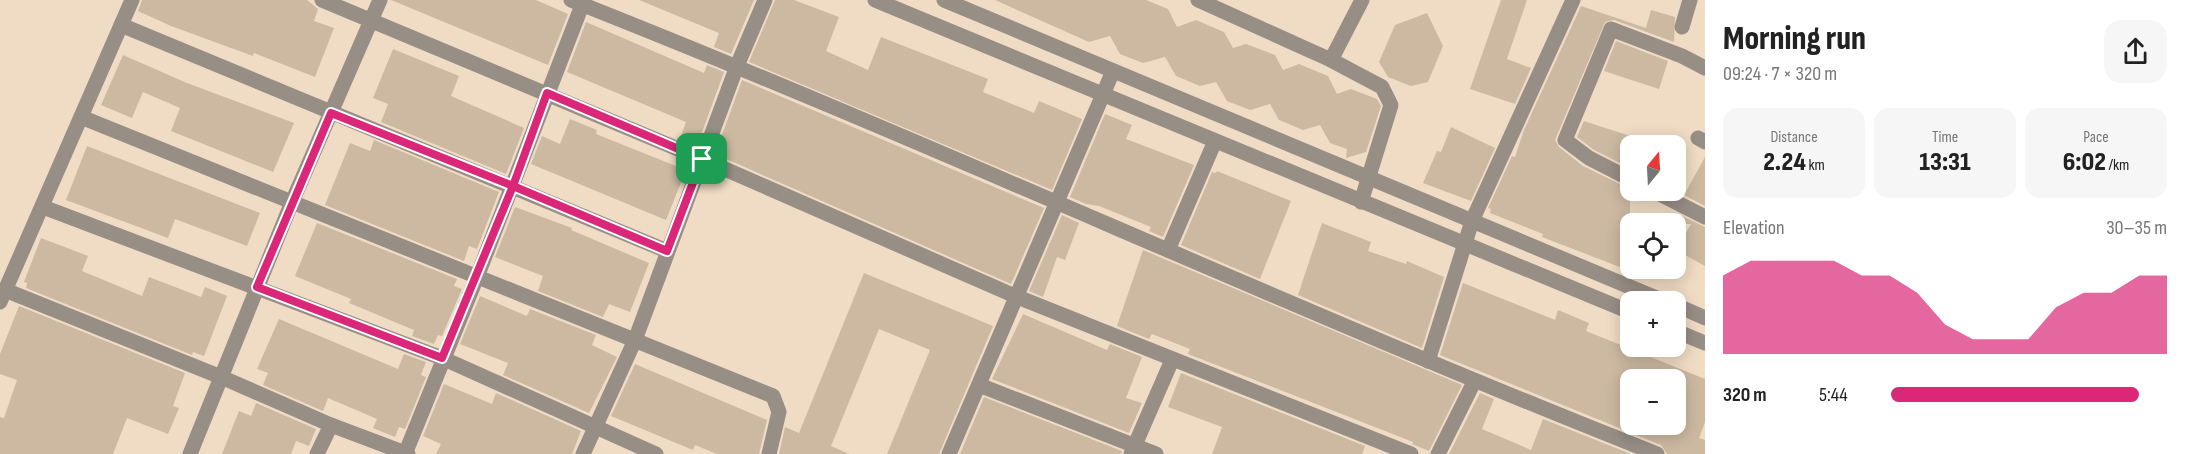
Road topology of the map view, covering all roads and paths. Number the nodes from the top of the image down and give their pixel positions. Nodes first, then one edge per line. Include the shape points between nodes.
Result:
1 (132, 0) edge
2 (322, 0) edge
3 (380, 0) edge
4 (765, 0) edge
5 (875, 0) edge
6 (944, 0) edge
7 (1198, 0) edge
8 (1362, 0) edge
9 (1573, 0) edge
10 (1690, 0) edge
11 (579, 2) edge
12 (371, 20) junction
13 (121, 25) junction
14 (1682, 27) dead end
15 (1331, 60) junction
16 (737, 66) junction
17 (1705, 68) edge
18 (1113, 70) junction
19 (547, 93) junction
20 (1104, 94) junction
21 (331, 113) junction
22 (81, 117) junction
23 (1215, 141) junction
24 (702, 159) junction
25 (1620, 174) edge
26 (1369, 175) junction
27 (513, 186) junction
28 (1674, 201) edge
29 (292, 202) junction
30 (1057, 202) junction
31 (1361, 202) junction
32 (42, 207) junction
33 (1705, 217) edge
34 (1472, 220) junction
35 (1464, 243) junction
36 (1168, 250) junction
37 (667, 251) junction
38 (477, 277) junction
39 (257, 287) junction
40 (1640, 291) edge
41 (3, 296) edge
42 (1015, 296) junction
43 (1620, 308) edge
44 (1686, 309) edge
45 (1705, 318) edge
46 (1686, 335) edge
47 (635, 340) junction
48 (1705, 343) edge
49 (442, 358) junction
50 (1172, 360) junction
51 (1428, 361) junction
52 (221, 377) junction
53 (1474, 382) junction
54 (980, 385) junction
55 (331, 425) junction
56 (594, 428) junction
57 (1133, 450) edge
58 (190, 454) edge
59 (317, 454) edge
60 (406, 454) edge
61 (583, 454) edge
62 (656, 454) edge
63 (769, 454) edge
64 (949, 454) edge
65 (1156, 454) edge
66 (1411, 454) edge
67 (1438, 454) edge
68 (1657, 454) edge

1 - 13 street
2 - 12 street
3 - 12 street
4 - 16 street
5 - 20 street
6 - 18 street
7 - 15 street
8 - 15 street
9 - 34 street
10 - 14 street
11 - 16 street
11 - 19 street
12 - 19 street
12 - 21 street
13 - 21 street
13 - 22 street
15 - 26 street via 1373,80 1389,96 1391,105
16 - 24 street
16 - 30 street
17 - 25 street via 1611,29 1565,140
18 - 20 street
18 - 26 street
19 - 24 street
19 - 27 street
20 - 23 street
20 - 30 street
21 - 27 street
21 - 29 street
22 - 29 street
22 - 32 street
23 - 31 street
23 - 36 street
24 - 37 street
24 - 42 street
26 - 31 street
26 - 34 street
27 - 37 street
27 - 38 street
28 - 33 street
29 - 38 street
29 - 39 street
30 - 36 street
30 - 42 street
31 - 35 street
32 - 39 street
32 - 41 street
34 - 35 street
34 - 40 street
35 - 43 street
35 - 51 street
36 - 51 street
37 - 47 street
38 - 47 street
38 - 49 street
39 - 49 street
39 - 52 street
41 - 52 street
42 - 50 street
42 - 54 street
44 - 45 street
46 - 48 street
47 - 56 street
47 - 63 street via 773,396 780,412
49 - 56 street
49 - 60 street
50 - 57 street
50 - 66 street
51 - 53 street
52 - 55 street
52 - 58 street
53 - 67 street
53 - 68 street
54 - 57 street
54 - 64 street
55 - 59 street
55 - 60 street
56 - 61 street
56 - 62 street
57 - 65 street

